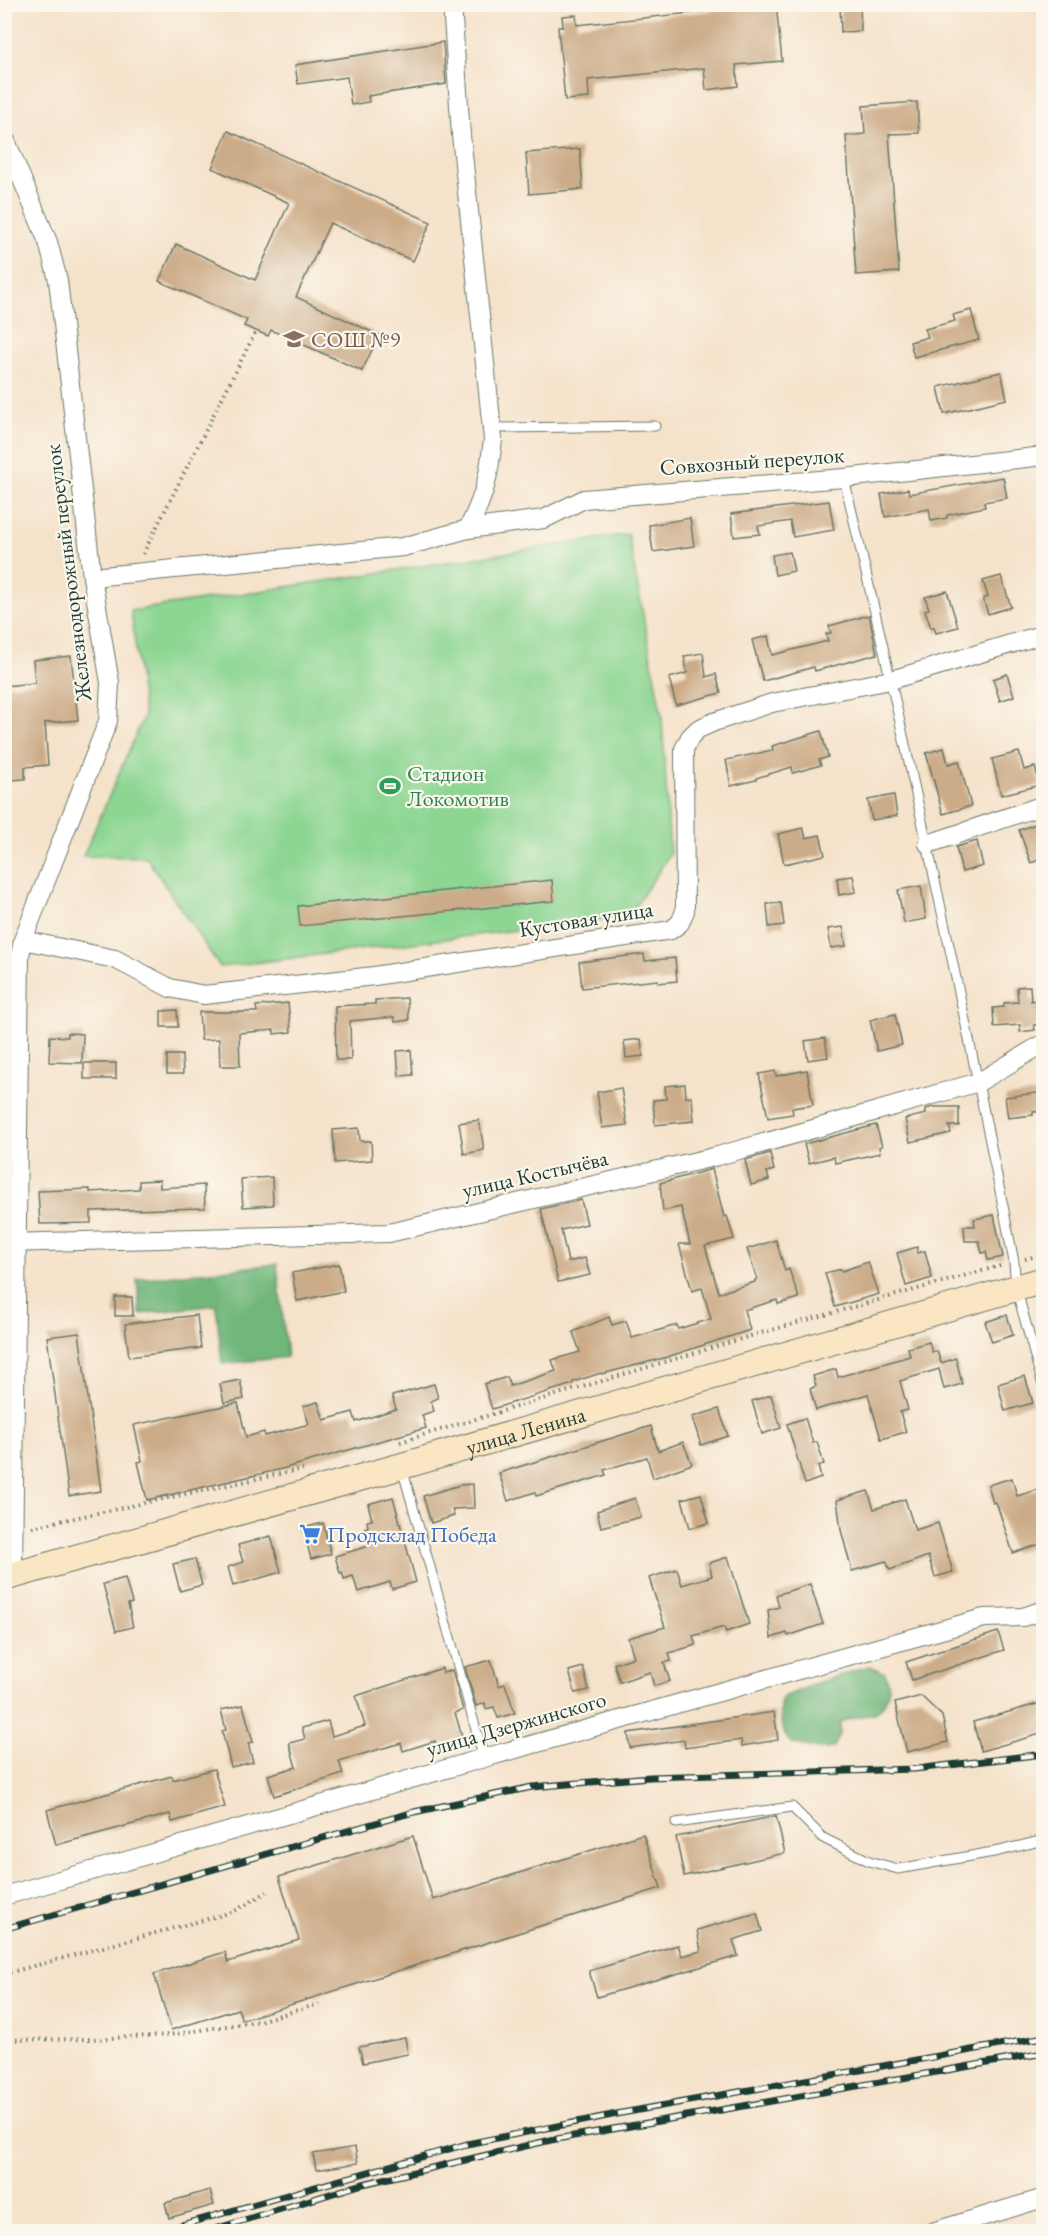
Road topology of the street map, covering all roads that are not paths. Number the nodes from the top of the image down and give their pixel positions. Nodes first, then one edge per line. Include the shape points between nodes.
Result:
1 (452, 4) edge
2 (4, 136) edge
3 (655, 426) dead end
4 (492, 428) junction
5 (1044, 456) edge
6 (844, 478) junction
7 (468, 529) junction
8 (92, 577) junction
9 (1044, 634) edge
10 (891, 680) junction
11 (1044, 805) edge
12 (928, 844) junction
13 (16, 950) edge
14 (1044, 1043) edge
15 (979, 1082) junction
16 (11, 1243) edge
17 (1044, 1280) edge
18 (1017, 1288) junction
19 (1044, 1389) edge
20 (396, 1455) junction
21 (9, 1577) edge
22 (1044, 1610) edge
23 (484, 1758) junction
24 (676, 1823) dead end
25 (1044, 1840) edge
26 (4, 1896) edge
27 (1044, 2198) edge
28 (932, 2232) edge

1 - 4 street via 461,135
2 - 8 street, Железнодорожный переулок via 48,242 58,280
3 - 4 lane
4 - 7 street via 484,496
5 - 6 street, Совхозный переулок
6 - 7 street, Совхозный переулок via 584,499 543,519
6 - 10 lane
7 - 8 street, Совхозный переулок via 404,547
8 - 13 street, Железнодорожный переулок via 110,683 108,721
9 - 10 street, Кустовая улица
10 - 12 lane
10 - 13 street, Кустовая улица via 772,703 714,722 690,736 684,749 685,911 680,923 671,930 374,976 204,994 171,988 115,959
11 - 12 street
12 - 15 lane
13 - 16 street, Железнодорожный переулок
14 - 15 street, улица Костычёва
15 - 16 street, улица Костычёва via 718,1156 389,1233
15 - 18 lane
16 - 21 street, Железнодорожный переулок via 14,1531
17 - 18 main road, улица Ленина
18 - 19 lane
18 - 20 main road, улица Ленина
20 - 21 main road, улица Ленина
20 - 23 lane
22 - 23 street, улица Дзержинского via 1023,1617 984,1618
23 - 26 street, улица Дзержинского
24 - 25 lane via 792,1807 823,1838 869,1861 898,1869
27 - 28 street

